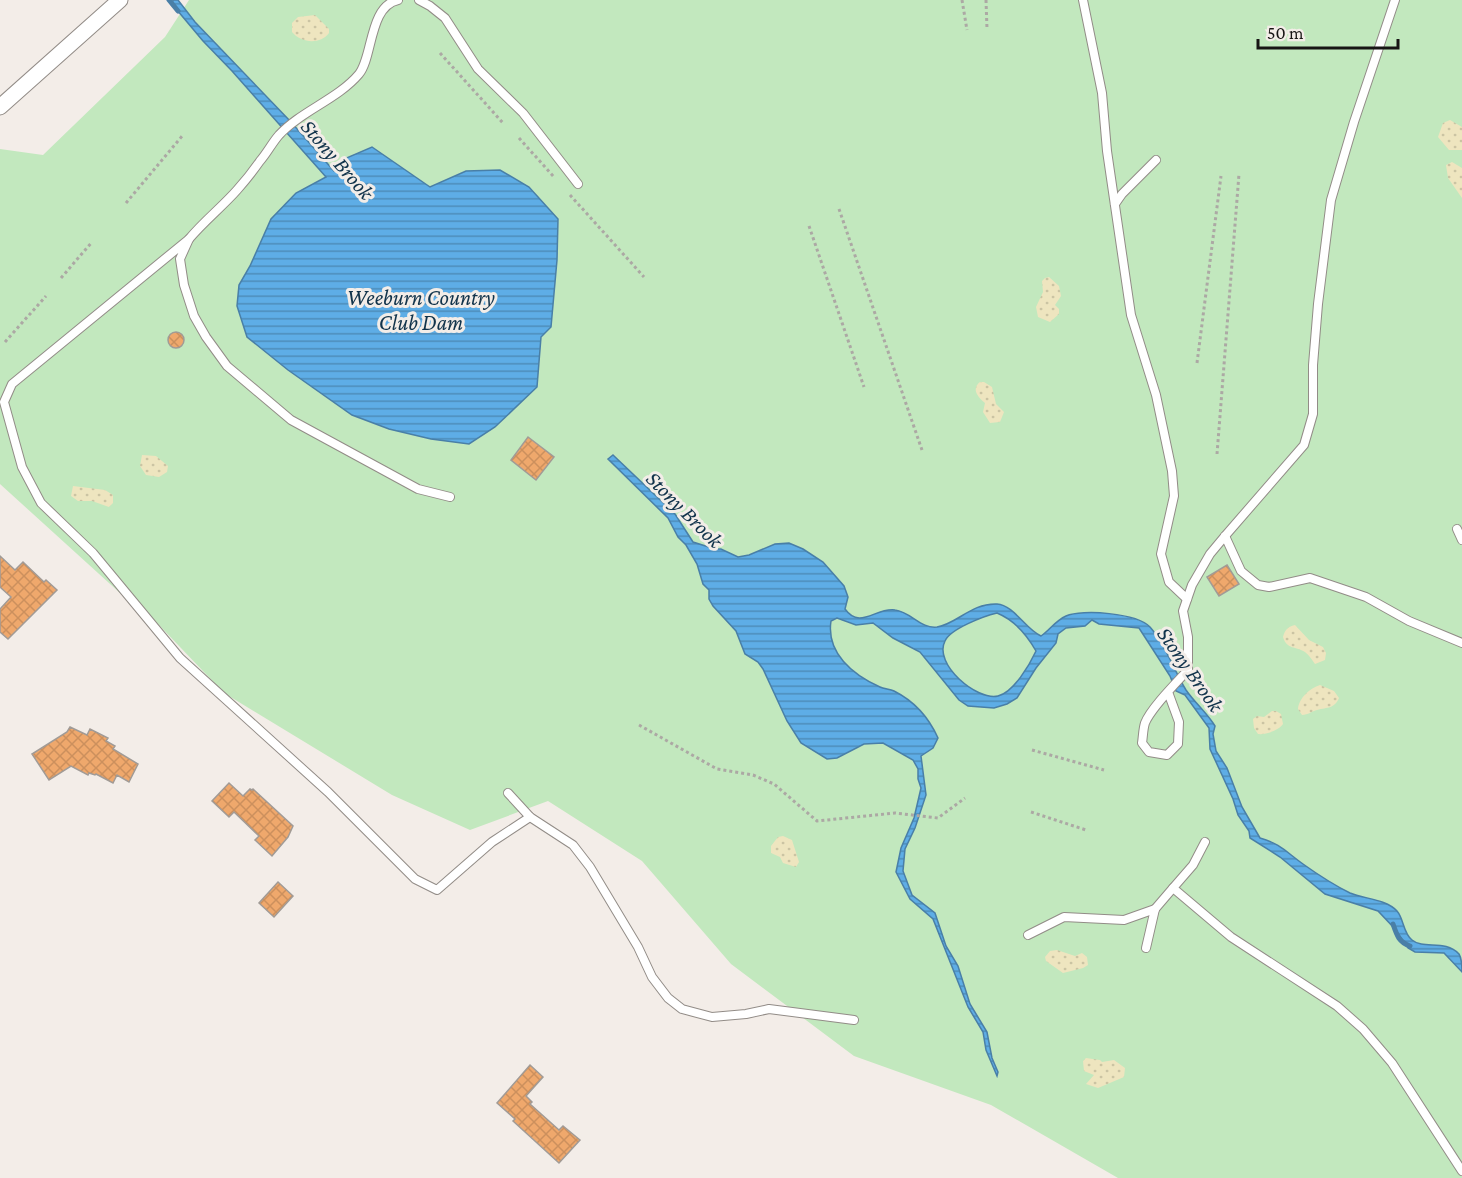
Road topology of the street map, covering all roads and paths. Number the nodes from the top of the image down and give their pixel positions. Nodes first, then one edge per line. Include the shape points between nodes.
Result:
1 (120, 0) edge
2 (398, 0) edge
3 (419, 0) edge
4 (962, 0) edge
5 (986, 0) edge
6 (1083, 0) edge
7 (1395, 0) edge
8 (987, 28) dead end
9 (967, 30) dead end
10 (440, 53) dead end
11 (1, 104) edge
12 (503, 123) dead end
13 (183, 135) dead end
14 (519, 138) dead end
15 (1156, 160) dead end
16 (1239, 174) dead end
17 (1221, 176) dead end
18 (558, 182) dead end
19 (578, 184) dead end
20 (566, 190) dead end
21 (126, 203) dead end
22 (1115, 204) junction
23 (838, 209) dead end
24 (809, 226) dead end
25 (189, 239) junction
26 (92, 242) dead end
27 (644, 277) dead end
28 (61, 278) dead end
29 (46, 296) dead end
30 (5, 342) dead end
31 (1197, 363) dead end
32 (864, 387) dead end
33 (923, 453) dead end
34 (1217, 454) dead end
35 (450, 496) dead end
36 (1457, 530) dead end
37 (1225, 536) junction
38 (1462, 540) edge
39 (1187, 599) junction
40 (1462, 643) edge
41 (1170, 690) junction
42 (639, 725) dead end
43 (1032, 750) dead end
44 (1104, 770) dead end
45 (508, 793) dead end
46 (965, 798) dead end
47 (1031, 812) dead end
48 (530, 817) junction
49 (1086, 830) dead end
50 (1205, 842) dead end
51 (1173, 888) junction
52 (1155, 909) junction
53 (1028, 935) dead end
54 (1146, 948) dead end
55 (854, 1020) dead end
56 (1462, 1171) edge

1 - 11 street
2 - 25 lane via 381,14 372,31 360,73 279,135 235,192
3 - 19 lane via 445,18 478,69 524,113
4 - 9 path
5 - 8 path
6 - 22 lane via 1102,93
7 - 37 lane via 1331,200 1318,304 1313,414 1304,445
10 - 12 path
13 - 21 path
14 - 18 path
15 - 22 lane
16 - 34 path
17 - 31 path
20 - 27 path
22 - 39 lane via 1131,315 1156,395 1172,471 1174,496 1161,554 1169,582
23 - 33 path
24 - 32 path
25 - 35 lane via 180,259 184,285 194,316 227,366 291,420 418,489
25 - 48 lane via 12,384 4,402 22,467 41,502 93,553 180,658 328,792 415,879 437,890 492,842
26 - 28 path
29 - 30 path
36 - 38 lane
37 - 39 lane via 1210,554
37 - 40 lane via 1241,571 1258,585 1269,587 1310,578 1366,597 1409,621
39 - 41 lane via 1183,611 1188,670
41 - 41 lane via 1145,722 1142,743 1149,752 1167,755 1178,744 1179,722
42 - 46 path via 717,769 753,775 774,784 818,821 894,813 938,818
43 - 44 path
45 - 48 lane
47 - 49 path
48 - 55 lane via 573,845 638,947 651,977 682,1009 712,1017 769,1009
50 - 51 lane via 1193,866
51 - 52 lane
51 - 56 lane via 1231,937 1337,1006 1363,1029 1392,1063
52 - 53 lane via 1124,920 1064,917
52 - 54 lane

